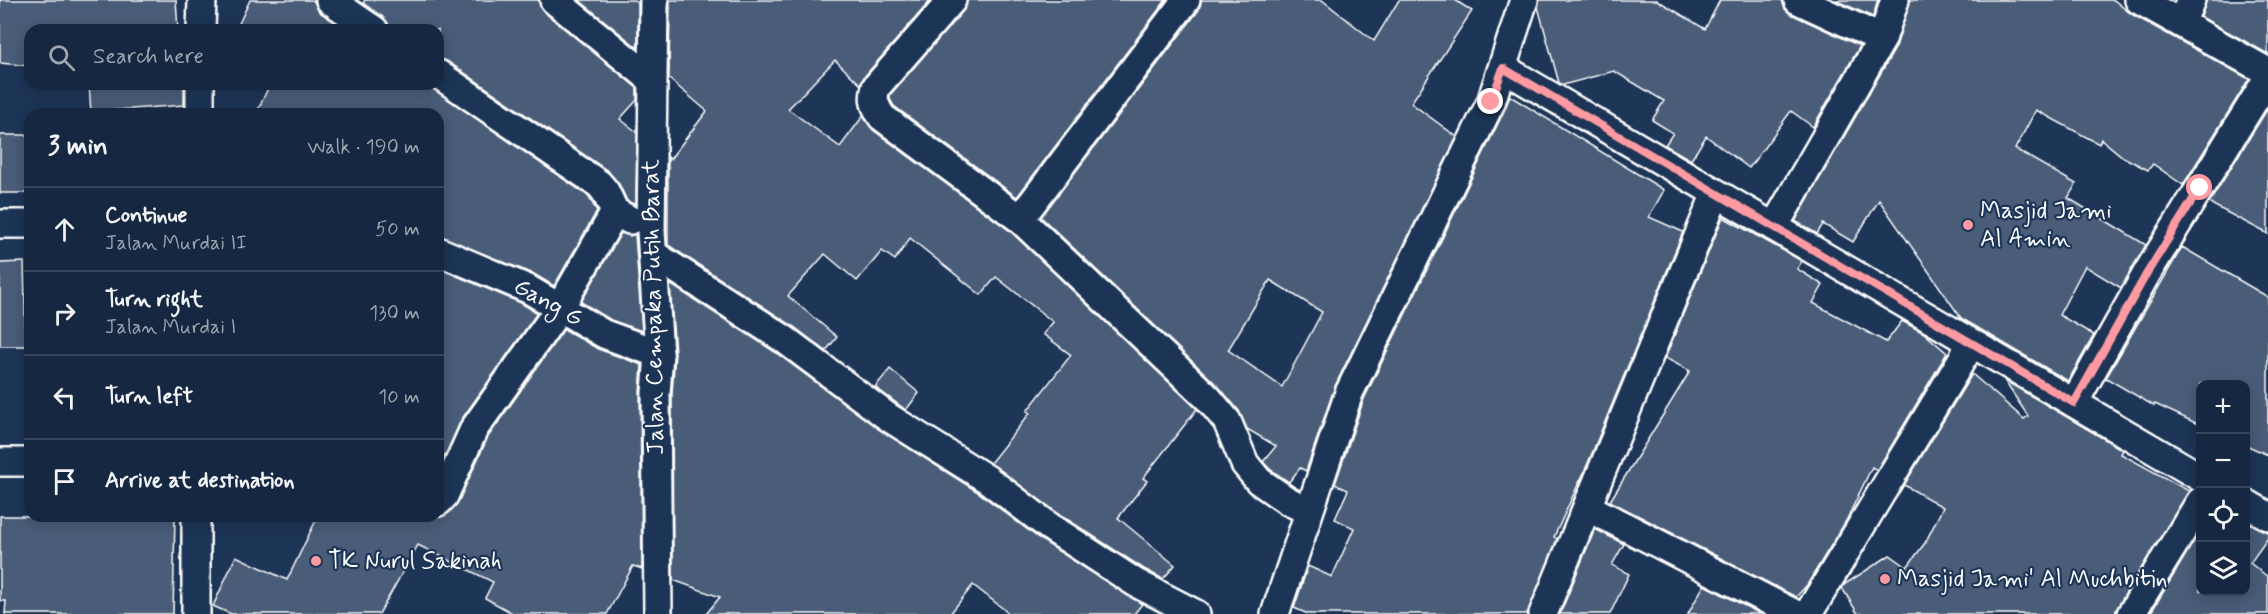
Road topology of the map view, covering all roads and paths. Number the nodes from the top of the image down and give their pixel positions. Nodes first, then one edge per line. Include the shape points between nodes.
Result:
1 (202, 0) edge
2 (330, 0) edge
3 (554, 0) edge
4 (654, 0) edge
5 (952, 0) edge
6 (1186, 0) edge
7 (1524, 0) edge
8 (1798, 0) edge
9 (1895, 0) edge
10 (2139, 0) edge
11 (2186, 12) edge
12 (201, 24) edge
13 (365, 24) edge
14 (1882, 39) junction
15 (1503, 68) junction
16 (2268, 72) edge
17 (444, 78) edge
18 (2268, 78) edge
19 (652, 80) junction
20 (200, 90) edge
21 (200, 108) edge
22 (1716, 193) junction
23 (615, 212) junction
24 (1020, 219) junction
25 (0, 224) edge
26 (24, 224) edge
27 (1774, 227) junction
28 (652, 243) junction
29 (444, 254) edge
30 (559, 309) junction
31 (1972, 343) junction
32 (659, 354) junction
33 (2074, 403) junction
34 (0, 462) edge
35 (24, 462) edge
36 (2196, 475) edge
37 (444, 496) edge
38 (2250, 505) edge
39 (1587, 507) junction
40 (2196, 508) edge
41 (1309, 511) junction
42 (2268, 516) edge
43 (196, 522) edge
44 (196, 614) edge
45 (658, 614) edge
46 (1196, 614) edge
47 (1275, 614) edge
48 (1543, 614) edge
49 (1795, 614) edge
50 (1808, 614) edge
51 (2131, 614) edge

1 - 12 street
2 - 13 street
3 - 19 street
4 - 19 street, Jalan Cempaka Putih Barat
5 - 24 street via 876,87 875,106 882,117
6 - 24 street
7 - 15 street
8 - 14 street
9 - 14 street
10 - 11 street
11 - 16 street
14 - 27 street
15 - 22 street
15 - 41 street via 1491,102 1349,393
17 - 23 street via 599,184
18 - 33 street via 2147,273
19 - 28 street, Jalan Cempaka Putih Barat
20 - 21 street
22 - 27 street
22 - 39 street
23 - 28 street
23 - 30 street
24 - 41 street via 1208,398 1227,421 1245,464 1259,481
25 - 26 street
27 - 31 street
28 - 32 street, Jalan Cempaka Putih Barat
28 - 46 street via 888,417 987,478 1050,527 1136,583
29 - 30 street, Gang G via 528,289
30 - 32 street, Gang G via 604,334
30 - 37 street via 474,429
31 - 33 street
31 - 50 street
32 - 45 street, Jalan Cempaka Putih Barat
33 - 36 street
34 - 35 street
38 - 42 street
39 - 48 street
39 - 49 street
40 - 51 street
41 - 47 street
43 - 44 street

